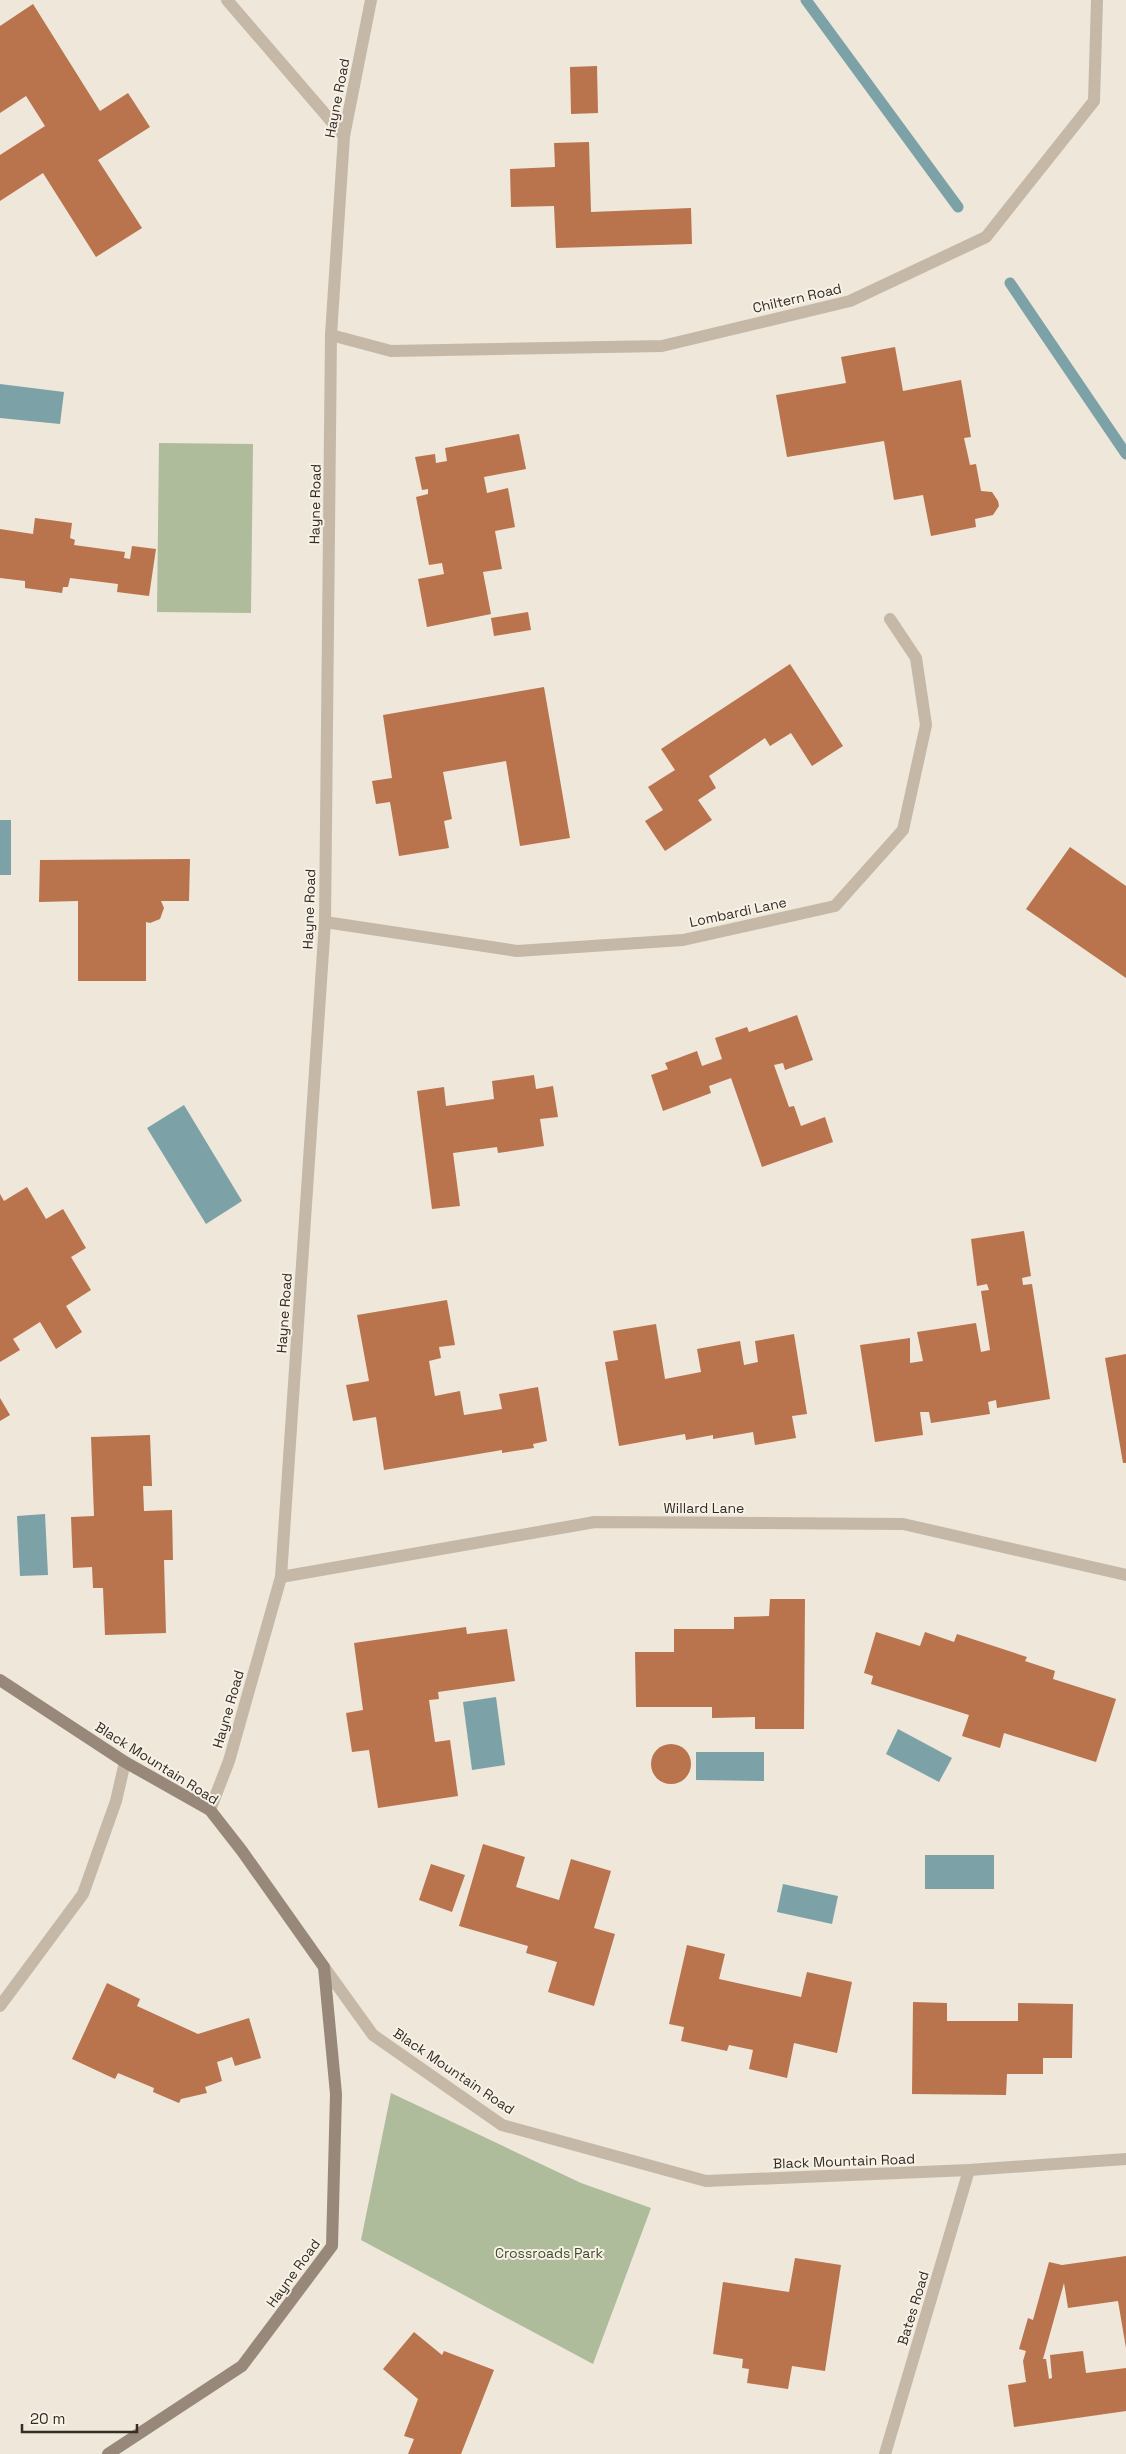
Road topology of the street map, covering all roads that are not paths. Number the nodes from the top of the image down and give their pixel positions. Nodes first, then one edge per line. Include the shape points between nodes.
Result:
1 (227, 0) edge
2 (371, 0) edge
3 (1097, 0) edge
4 (344, 136) junction
5 (331, 336) junction
6 (890, 619) dead end
7 (325, 922) junction
8 (1126, 1575) edge
9 (281, 1577) junction
10 (0, 1680) edge
11 (125, 1762) junction
12 (210, 1810) junction
13 (324, 1967) junction
14 (0, 2006) edge
15 (1126, 2159) edge
16 (969, 2170) junction
17 (108, 2454) edge
18 (885, 2454) edge

1 - 4 street
2 - 4 street, Hayne Road
3 - 5 street, Chiltern Road via 1094,101 986,237 850,301 662,346 391,351
4 - 5 street, Hayne Road
5 - 7 street, Hayne Road
6 - 7 street, Lombardi Lane via 916,658 926,725 903,830 835,906 683,940 517,952
7 - 9 street, Hayne Road
8 - 9 street, Willard Lane via 903,1524 595,1522
9 - 12 street, Hayne Road via 229,1762
10 - 11 street, Black Mountain Road
11 - 12 street, Black Mountain Road
11 - 14 street via 116,1801 83,1894
12 - 13 street, Black Mountain Road
13 - 16 street, Black Mountain Road via 372,2035 502,2125 706,2181
13 - 17 street, Hayne Road via 336,2094 332,2246 242,2366
15 - 16 street, Black Mountain Road
16 - 18 street, Bates Road

